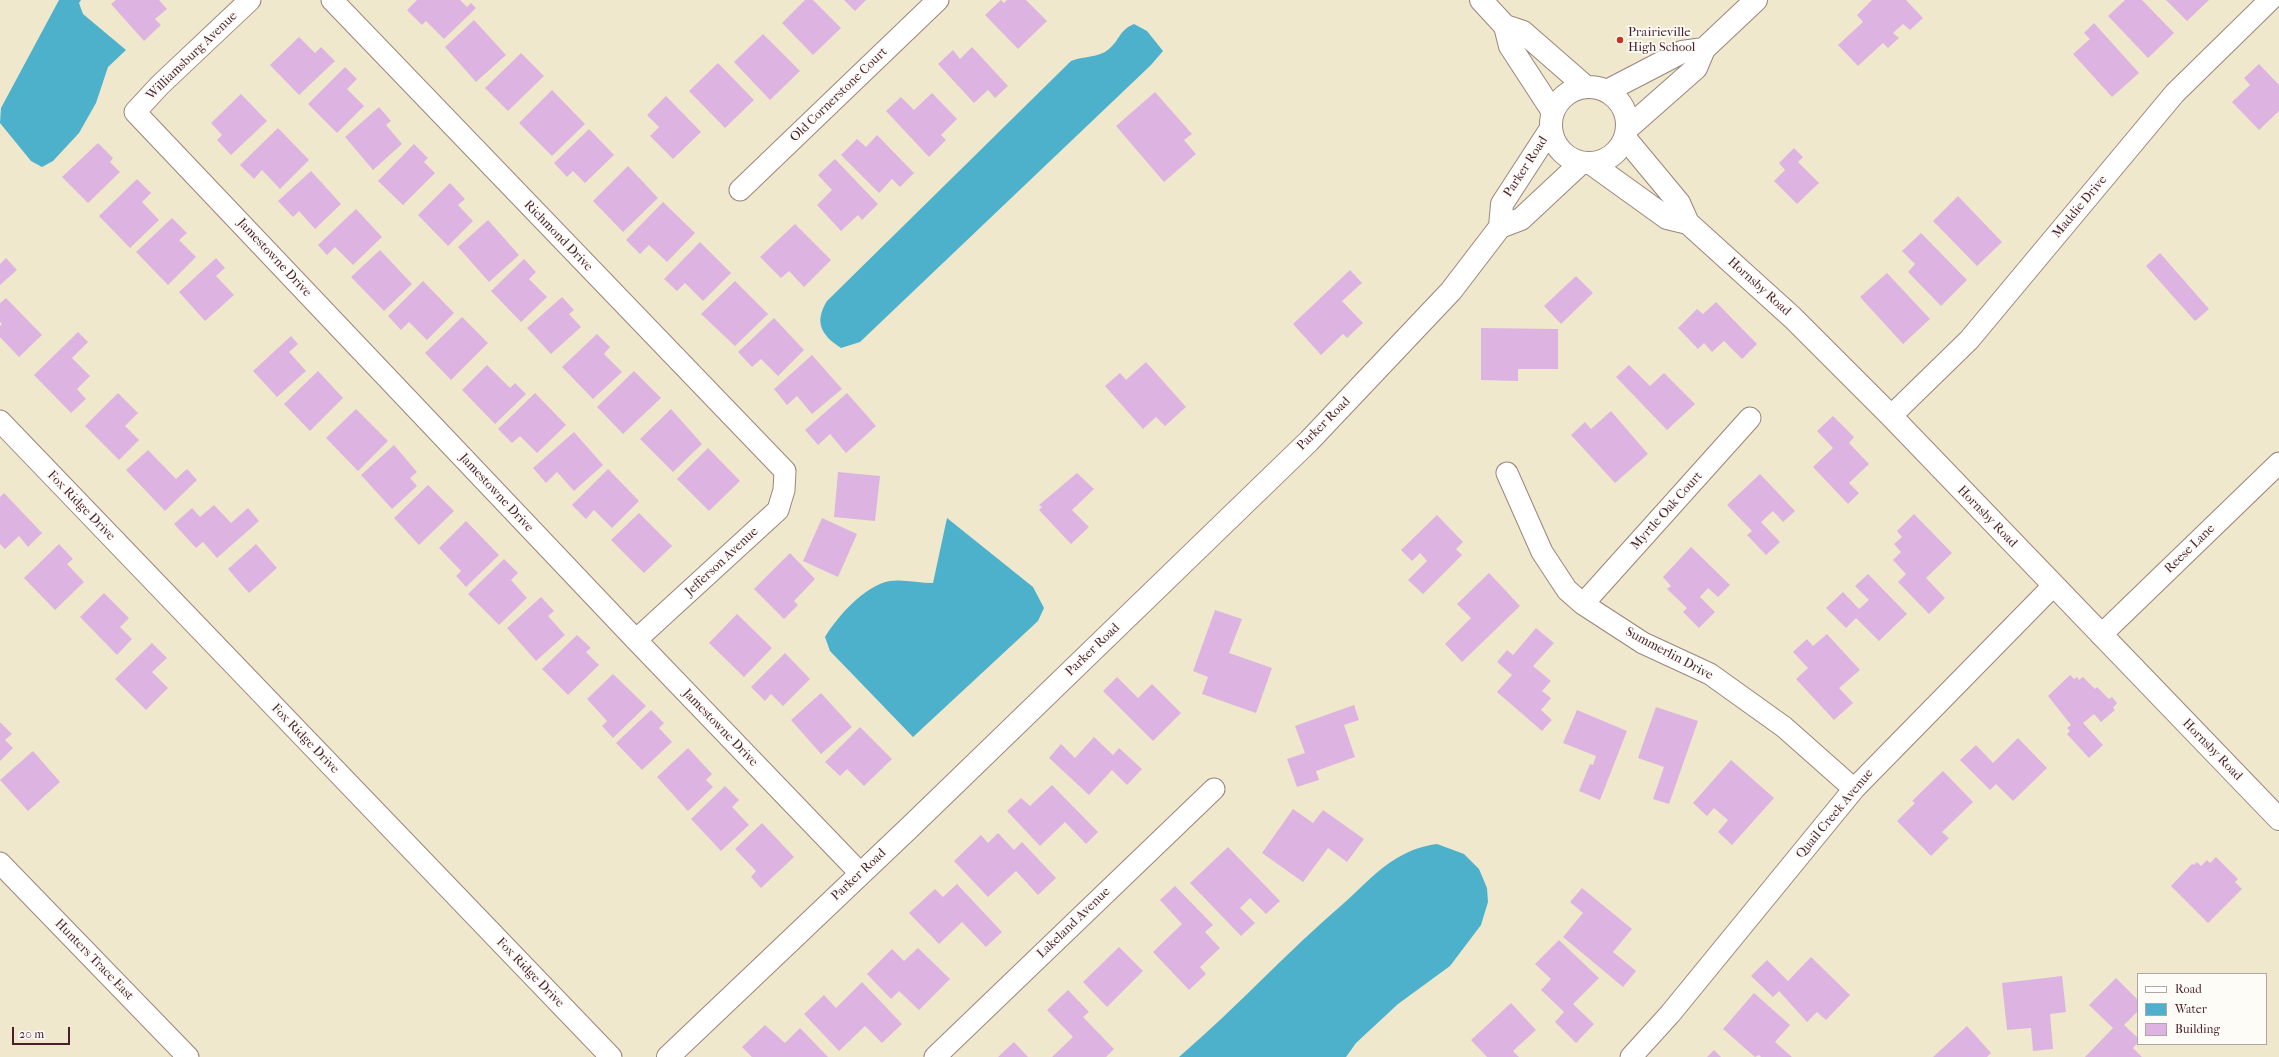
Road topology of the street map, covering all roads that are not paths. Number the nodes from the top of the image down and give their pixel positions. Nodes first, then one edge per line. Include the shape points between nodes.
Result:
1 (250, 0) edge
2 (332, 0) edge
3 (938, 0) edge
4 (1481, 0) edge
5 (1756, 0) edge
6 (2270, 0) edge
7 (1505, 26) junction
8 (1704, 49) junction
9 (1586, 87) junction
10 (1607, 91) junction
11 (135, 112) joint
12 (1552, 121) junction
13 (1626, 133) junction
14 (1586, 163) junction
15 (740, 190) dead end
16 (1688, 223) junction
17 (1500, 227) junction
18 (1891, 416) junction
19 (1750, 418) dead end
20 (0, 422) edge
21 (2279, 463) edge
22 (785, 471) joint
23 (1507, 473) dead end
24 (2053, 586) junction
25 (1583, 604) junction
26 (2101, 635) junction
27 (636, 640) junction
28 (1854, 788) junction
29 (1214, 789) dead end
30 (2279, 819) edge
31 (0, 864) edge
32 (860, 873) junction
33 (188, 1057) edge
34 (610, 1057) edge
35 (668, 1057) edge
36 (935, 1057) edge
37 (1631, 1057) edge

1 - 11 street, Williamsburg Avenue
2 - 22 street, Richmond Drive
3 - 15 street, Old Cornerstone Court
4 - 7 street
5 - 8 street
6 - 18 street, Maddie Drive via 2175,93 1969,340
7 - 9 street via 1523,32
7 - 12 street via 1510,46
8 - 10 street via 1682,52
8 - 13 street via 1696,68
9 - 10 street
9 - 12 street via 1566,94
10 - 13 street via 1623,106
11 - 27 street, Jamestowne Drive
12 - 14 street via 1552,138 1562,153 1571,159
12 - 17 street, Parker Road via 1502,204
13 - 14 street via 1612,156
13 - 16 street, Hornsby Road via 1679,203
14 - 16 street, Hornsby Road via 1667,218
14 - 17 street, Parker Road via 1521,219
16 - 18 street, Hornsby Road via 1793,318
17 - 32 street, Parker Road via 1451,291 1309,441
18 - 24 street, Hornsby Road
19 - 25 street, Myrtle Oak Court
20 - 34 street, Fox Ridge Drive
21 - 26 street, Reese Lane
22 - 27 street, Jefferson Avenue via 784,490 778,510
23 - 25 street, Summerlin Drive via 1542,552 1567,590
24 - 26 street, Hornsby Road
24 - 28 street, Quail Creek Avenue
25 - 28 street, Summerlin Drive via 1643,643 1710,674 1784,727
26 - 30 street, Hornsby Road
27 - 32 street, Jamestowne Drive
28 - 37 street, Quail Creek Avenue via 1670,1014
29 - 36 street, Lakeland Avenue
31 - 33 street, Hunters Trace East
32 - 35 street, Parker Road

